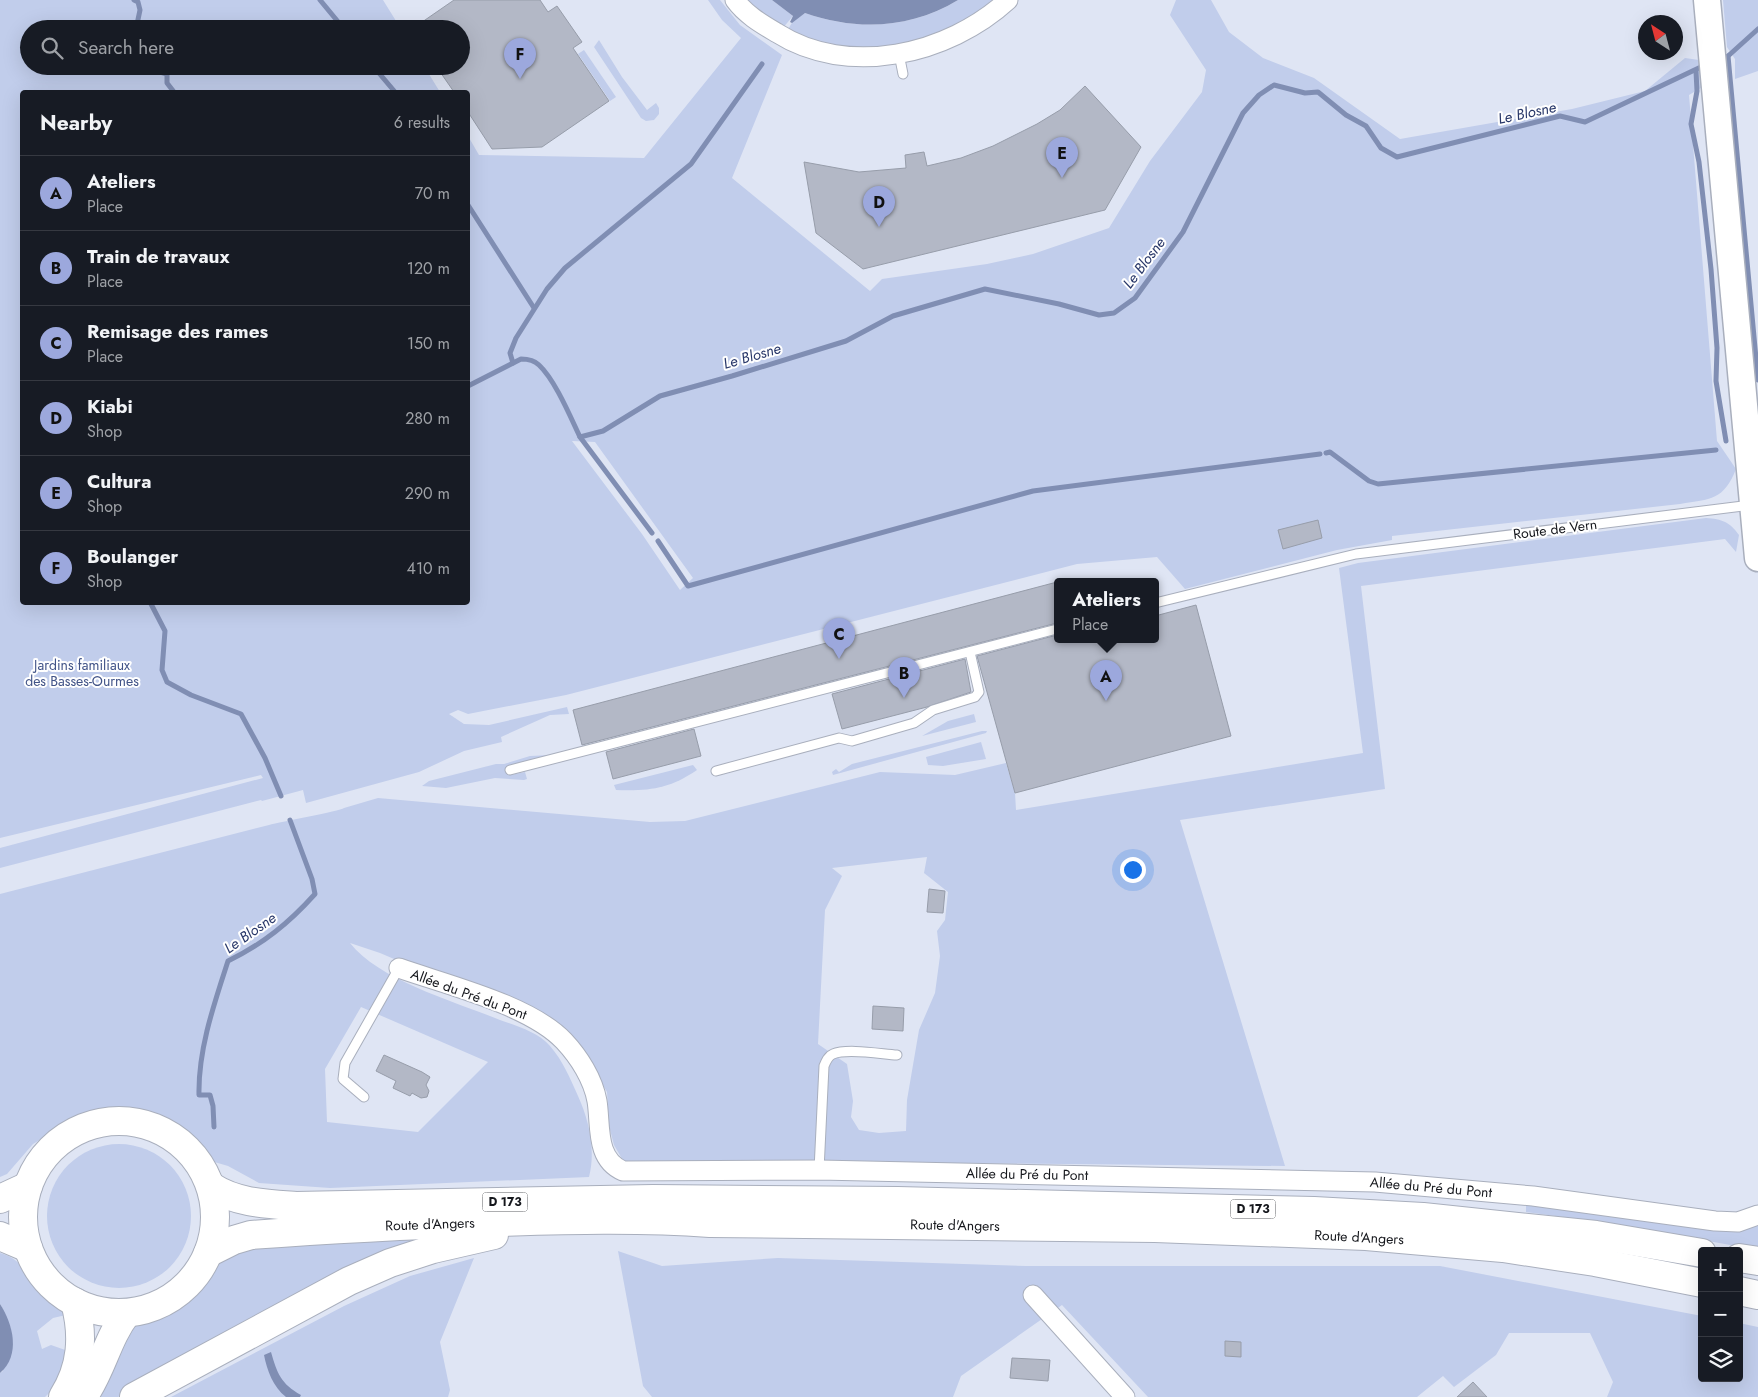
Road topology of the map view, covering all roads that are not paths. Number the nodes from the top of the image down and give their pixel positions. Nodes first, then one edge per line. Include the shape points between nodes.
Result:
1 (735, 0) edge
2 (1008, 0) edge
3 (1708, 0) edge
4 (899, 54) junction
5 (903, 74) dead end
6 (1754, 505) junction
7 (1758, 558) edge
8 (1159, 602) edge
9 (1054, 630) edge
10 (970, 652) junction
11 (510, 770) dead end
12 (716, 771) dead end
13 (399, 968) joint
14 (897, 1056) dead end
15 (364, 1097) dead end
16 (819, 1170) junction
17 (28, 1186) junction
18 (212, 1187) junction
19 (0, 1199) edge
20 (1758, 1215) edge
21 (710, 1224) junction
22 (0, 1236) edge
23 (28, 1248) junction
24 (1698, 1252) edge
25 (208, 1254) junction
26 (1743, 1259) edge
27 (1758, 1261) edge
28 (1698, 1282) edge
29 (1743, 1292) edge
30 (1033, 1295) dead end
31 (1758, 1295) edge
32 (75, 1302) junction
33 (127, 1313) junction
34 (63, 1397) edge
35 (83, 1397) edge
36 (134, 1397) edge
37 (1125, 1397) edge

1 - 4 street via 748,14 786,40 813,49 841,56
2 - 4 street via 979,22 950,38
3 - 6 street
4 - 5 lane
6 - 7 street
6 - 8 lane, Route de Vern via 1356,554
9 - 10 lane
10 - 11 lane
10 - 12 lane via 980,692 975,697 933,710 914,723 852,741 839,738
13 - 15 lane via 345,1063 343,1079
13 - 16 street, Allée du Pré du Pont via 505,1005 539,1020 552,1030 577,1056 587,1074 597,1100 600,1141 616,1169
14 - 16 lane via 843,1052 827,1059
16 - 20 street, Allée du Pré du Pont via 1375,1182 1533,1196 1715,1221 1738,1222
17 - 18 highway via 36,1167 63,1138 94,1124 120,1120 140,1122 177,1139 196,1158
17 - 19 highway
17 - 23 highway via 23,1214
18 - 24 highway, Route d'Angers / D 173 via 244,1200 296,1206 653,1199 1150,1205 1365,1212 1596,1236
18 - 25 highway via 215,1228
21 - 25 highway, Route d'Angers / D 173 via 650,1219 373,1226 250,1235
21 - 28 highway, Route d'Angers / D 173 via 1145,1228 1366,1236 1503,1248
21 - 36 highway via 674,1231 497,1235 433,1249 349,1281
22 - 23 highway
23 - 32 highway via 46,1280
25 - 33 highway via 200,1269 176,1295 161,1304
26 - 27 highway
29 - 31 highway
30 - 37 street
32 - 33 highway via 100,1311
32 - 34 highway via 82,1334 80,1351 74,1375
33 - 35 highway via 116,1328 101,1367

